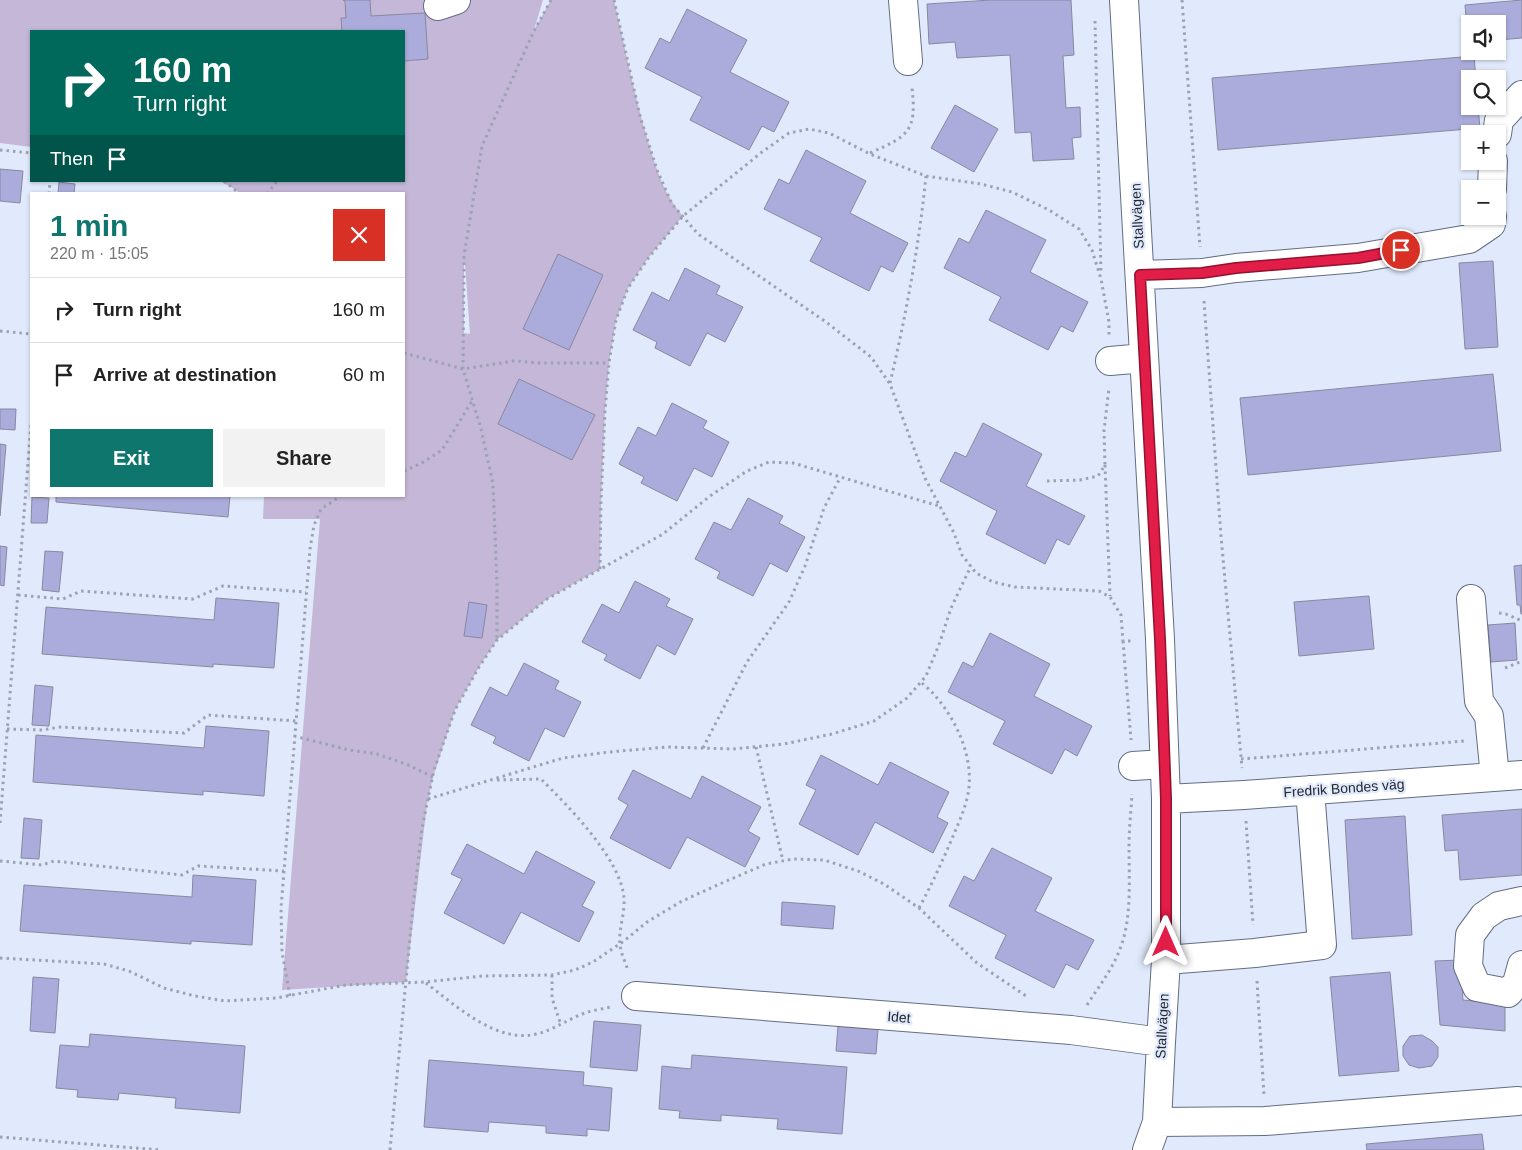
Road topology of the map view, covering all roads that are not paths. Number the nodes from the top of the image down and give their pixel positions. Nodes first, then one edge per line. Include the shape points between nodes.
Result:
1 (903, 0) edge
2 (1124, 0) edge
3 (908, 61) road end
4 (1522, 95) edge
5 (1498, 125) edge
6 (1489, 225) edge
7 (1140, 275) junction
8 (1144, 358) junction
9 (1110, 361) road end
10 (1471, 598) dead end
11 (1164, 764) junction
12 (1133, 766) road end
13 (1509, 776) edge
14 (1310, 790) junction
15 (1166, 799) junction
16 (1521, 905) edge
17 (1166, 960) junction
18 (1522, 966) edge
19 (636, 996) road end
20 (1161, 1042) junction
21 (1518, 1100) dead end
22 (1157, 1122) junction
23 (1147, 1150) edge
24 (1166, 1150) edge

1 - 3 street
2 - 7 street, Stallvägen
4 - 5 street via 1499,120
6 - 7 street via 1469,238 1358,258 1202,273
7 - 8 street, Stallvägen
8 - 9 street
8 - 11 street, Stallvägen
10 - 13 street via 1478,701 1489,716 1492,739
11 - 12 street
11 - 15 street, Stallvägen
13 - 14 street, Fredrik Bondes väg
14 - 15 street, Fredrik Bondes väg
14 - 17 street via 1322,945
15 - 17 street, Stallvägen
16 - 18 street via 1499,906 1484,916 1470,935 1468,966 1477,986 1508,993 1517,983
17 - 20 street, Stallvägen
19 - 20 street, Idet via 1071,1030
20 - 22 street, Stallvägen
21 - 22 street via 1265,1121
22 - 23 street, Stallvägen
22 - 24 street, Stallvägen

